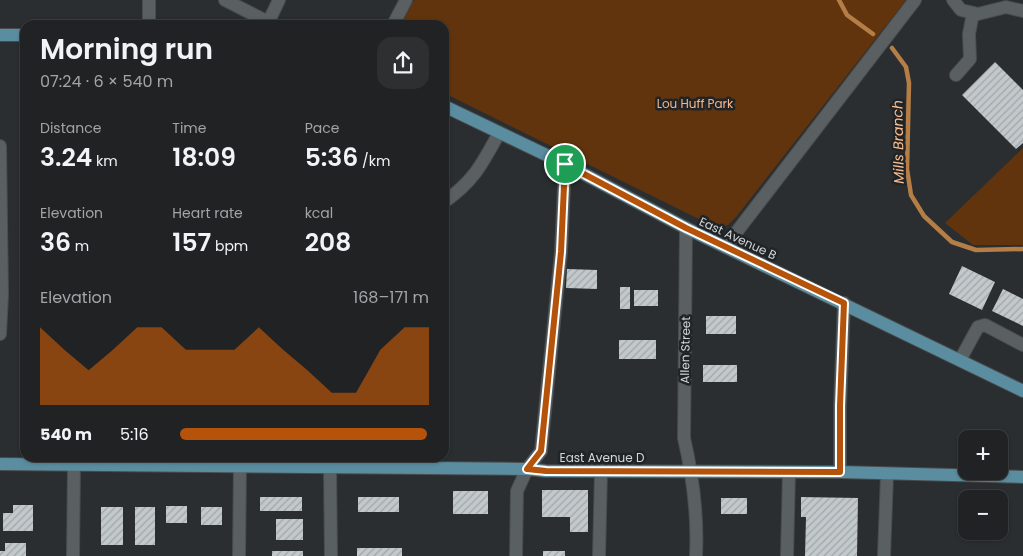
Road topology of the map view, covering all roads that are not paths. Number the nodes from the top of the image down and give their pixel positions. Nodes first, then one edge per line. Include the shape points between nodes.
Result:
1 (149, 0) edge
2 (224, 0) edge
3 (279, 0) edge
4 (406, 0) edge
5 (915, 0) edge
6 (954, 0) edge
7 (1023, 10) edge
8 (973, 13) junction
9 (149, 20) edge
10 (262, 20) edge
11 (272, 20) edge
12 (396, 20) edge
13 (0, 35) edge
14 (20, 35) edge
15 (956, 75) dead end
16 (449, 108) edge
17 (498, 133) junction
18 (0, 146) edge
19 (565, 164) junction
20 (449, 198) edge
21 (686, 228) junction
22 (725, 247) junction
23 (844, 303) junction
24 (0, 334) edge
25 (1023, 345) edge
26 (960, 360) junction
27 (1023, 391) edge
28 (128, 462) edge
29 (214, 462) edge
30 (368, 463) edge
31 (0, 464) edge
32 (74, 465) junction
33 (240, 466) junction
34 (330, 467) junction
35 (527, 469) junction
36 (601, 471) junction
37 (692, 471) junction
38 (789, 472) junction
39 (840, 472) junction
40 (887, 474) junction
41 (1023, 477) edge
42 (73, 556) edge
43 (239, 556) edge
44 (331, 556) edge
45 (516, 556) edge
46 (599, 556) edge
47 (696, 556) edge
48 (787, 556) edge
49 (884, 556) edge

1 - 9 street
2 - 10 street
3 - 11 street
4 - 12 street
5 - 22 street
6 - 8 street via 961,10
7 - 8 street via 1006,7
8 - 15 street via 969,34 970,59
13 - 14 main road
16 - 17 main road, East Avenue B
17 - 19 main road, East Avenue B
17 - 20 street via 481,167
18 - 24 street
19 - 21 main road, East Avenue B
19 - 35 street via 561,252 541,451
21 - 22 main road, East Avenue B
21 - 37 street, Allen Street via 684,438
22 - 23 main road, East Avenue B
23 - 26 main road, East Avenue B
23 - 39 street
25 - 26 street via 985,325 978,327
26 - 27 main road, East Avenue B
28 - 32 main road, East Avenue D
29 - 33 main road, East Avenue D
30 - 34 main road, East Avenue D
30 - 35 main road, East Avenue D
31 - 32 main road, East Avenue D
32 - 42 street
33 - 34 main road, East Avenue D
33 - 43 street
34 - 44 street
35 - 36 main road, East Avenue D
35 - 45 street via 517,491
36 - 37 main road, East Avenue D
36 - 46 street
37 - 38 main road, East Avenue D
37 - 47 street, Allen Street via 696,498
38 - 39 main road, East Avenue D
38 - 48 street
39 - 40 main road, East Avenue D
40 - 41 main road, East Avenue D
40 - 49 street

